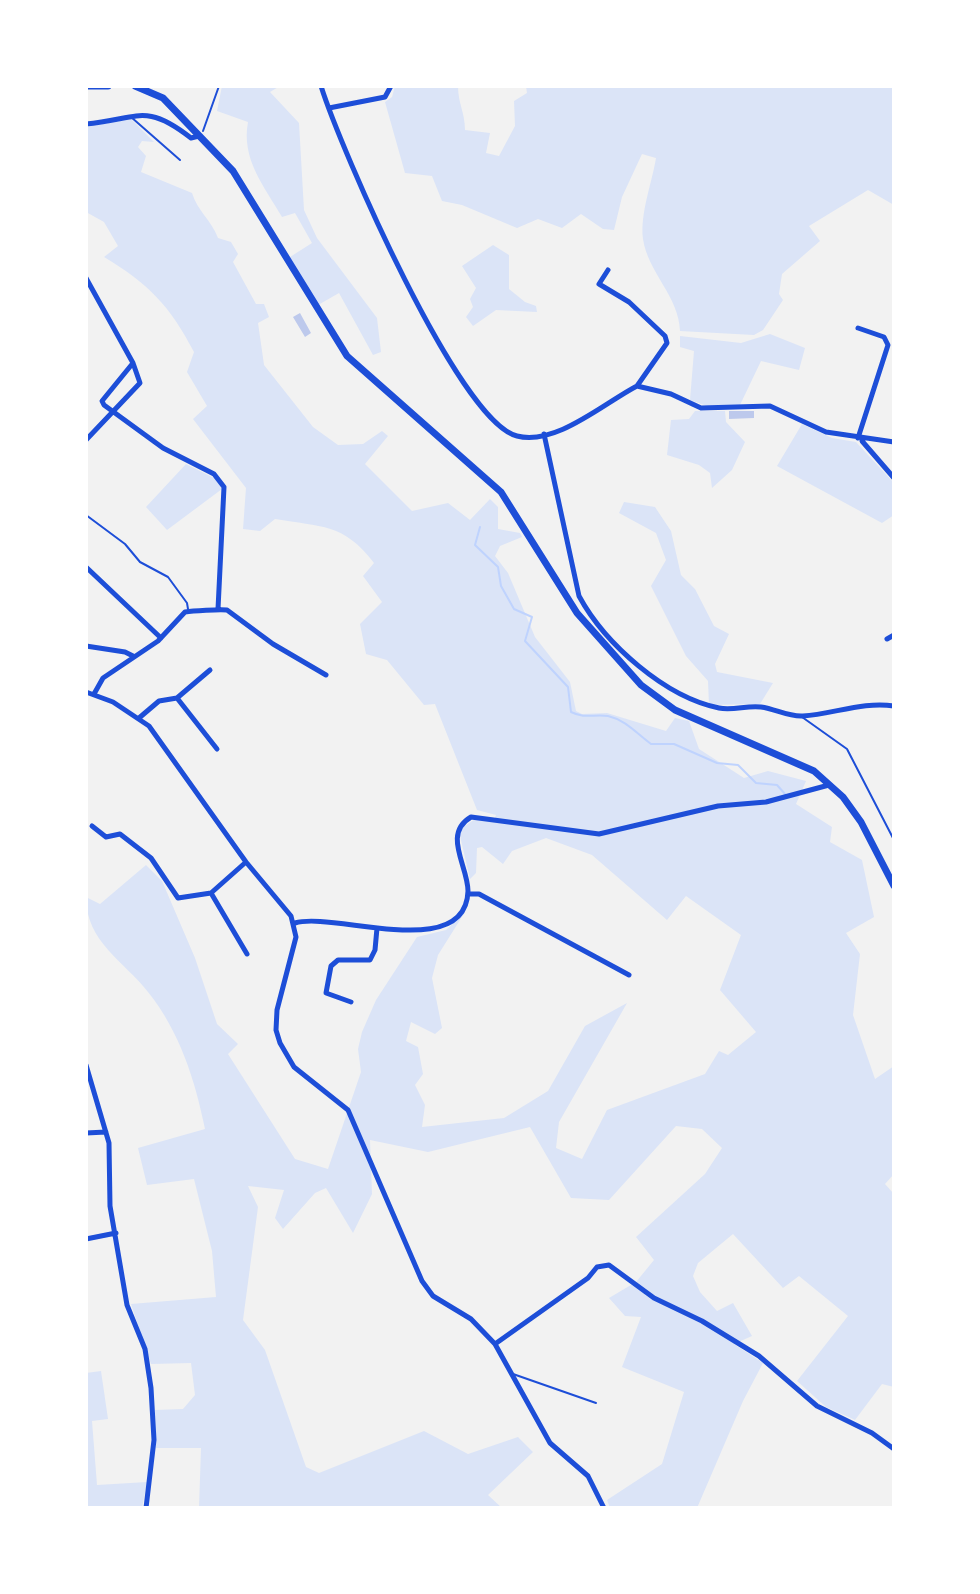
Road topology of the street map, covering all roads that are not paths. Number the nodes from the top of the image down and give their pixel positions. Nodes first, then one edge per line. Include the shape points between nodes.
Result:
1 (86, 86) edge
2 (108, 86) edge
3 (135, 86) edge
4 (321, 86) edge
5 (391, 86) edge
6 (329, 108) junction
7 (131, 116) junction
8 (86, 124) edge
9 (200, 136) junction
10 (180, 160) dead end
11 (608, 270) dead end
12 (86, 278) edge
13 (858, 328) dead end
14 (133, 363) junction
15 (637, 386) junction
16 (113, 411) junction
17 (544, 434) junction
18 (860, 439) junction
19 (86, 440) edge
20 (894, 442) edge
21 (894, 478) edge
22 (86, 515) edge
23 (86, 567) edge
24 (218, 609) junction
25 (189, 611) junction
26 (586, 617) junction
27 (894, 635) edge
28 (161, 638) junction
29 (887, 639) dead end
30 (86, 646) edge
31 (133, 656) junction
32 (210, 670) dead end
33 (326, 675) dead end
34 (86, 692) edge
35 (94, 694) junction
36 (177, 698) junction
37 (894, 706) edge
38 (802, 716) junction
39 (139, 718) junction
40 (217, 749) dead end
41 (830, 784) junction
42 (92, 826) dead end
43 (894, 840) edge
44 (246, 862) junction
45 (894, 886) edge
46 (211, 893) junction
47 (468, 894) junction
48 (294, 923) junction
49 (377, 928) junction
50 (247, 954) dead end
51 (629, 975) dead end
52 (351, 1002) dead end
53 (86, 1065) edge
54 (106, 1132) junction
55 (86, 1133) edge
56 (116, 1233) junction
57 (86, 1239) edge
58 (495, 1344) junction
59 (512, 1374) junction
60 (596, 1403) dead end
61 (894, 1449) edge
62 (146, 1508) edge
63 (604, 1508) edge

1 - 2 main road
3 - 9 main road via 160,96
4 - 6 street
5 - 6 street via 385,97
6 - 17 street via 378,226 471,394 504,431 524,438
7 - 8 street
7 - 9 street via 150,114 191,138
7 - 10 lane
9 - 26 main road via 233,171 347,356 501,492
11 - 15 street via 599,284 629,302 667,343
12 - 14 street
13 - 18 street via 884,337 888,345
14 - 16 street via 140,383
14 - 16 street via 102,401
15 - 17 street via 568,429
15 - 18 street via 701,408 770,406 826,432
16 - 19 street
16 - 24 street via 163,448 220,479 226,498
17 - 26 street
18 - 20 street
18 - 21 street
22 - 25 lane via 140,562 168,577
23 - 28 street
24 - 25 street
24 - 33 street
25 - 28 street
26 - 38 street via 648,676 674,692 723,710 761,707
26 - 41 main road via 664,705 801,763
27 - 29 street
28 - 31 street
30 - 31 street
31 - 35 street via 103,678
32 - 36 street
34 - 35 street
35 - 39 street
36 - 39 street via 159,701
36 - 40 street
37 - 38 street
38 - 43 lane via 847,749
39 - 44 street via 166,746
41 - 45 main road via 861,822
41 - 47 street via 759,804 718,806 599,834 477,815 465,821 457,838
42 - 46 street via 106,837 120,834 151,858 178,898
44 - 46 street
44 - 48 street
46 - 50 street
47 - 49 street via 458,914 434,929
47 - 51 street via 479,894
48 - 49 street via 328,921
48 - 58 street via 296,945 277,1010 280,1043 294,1067 348,1110 428,1290 471,1319
49 - 52 street via 370,960 338,960 331,966 326,993
53 - 54 street
54 - 55 street
54 - 56 street
56 - 57 street
56 - 62 street via 127,1305 145,1349 155,1426
58 - 59 street
58 - 61 street via 597,1267 609,1265 654,1298 759,1356 817,1406
59 - 60 lane
59 - 63 street via 550,1443 588,1476

